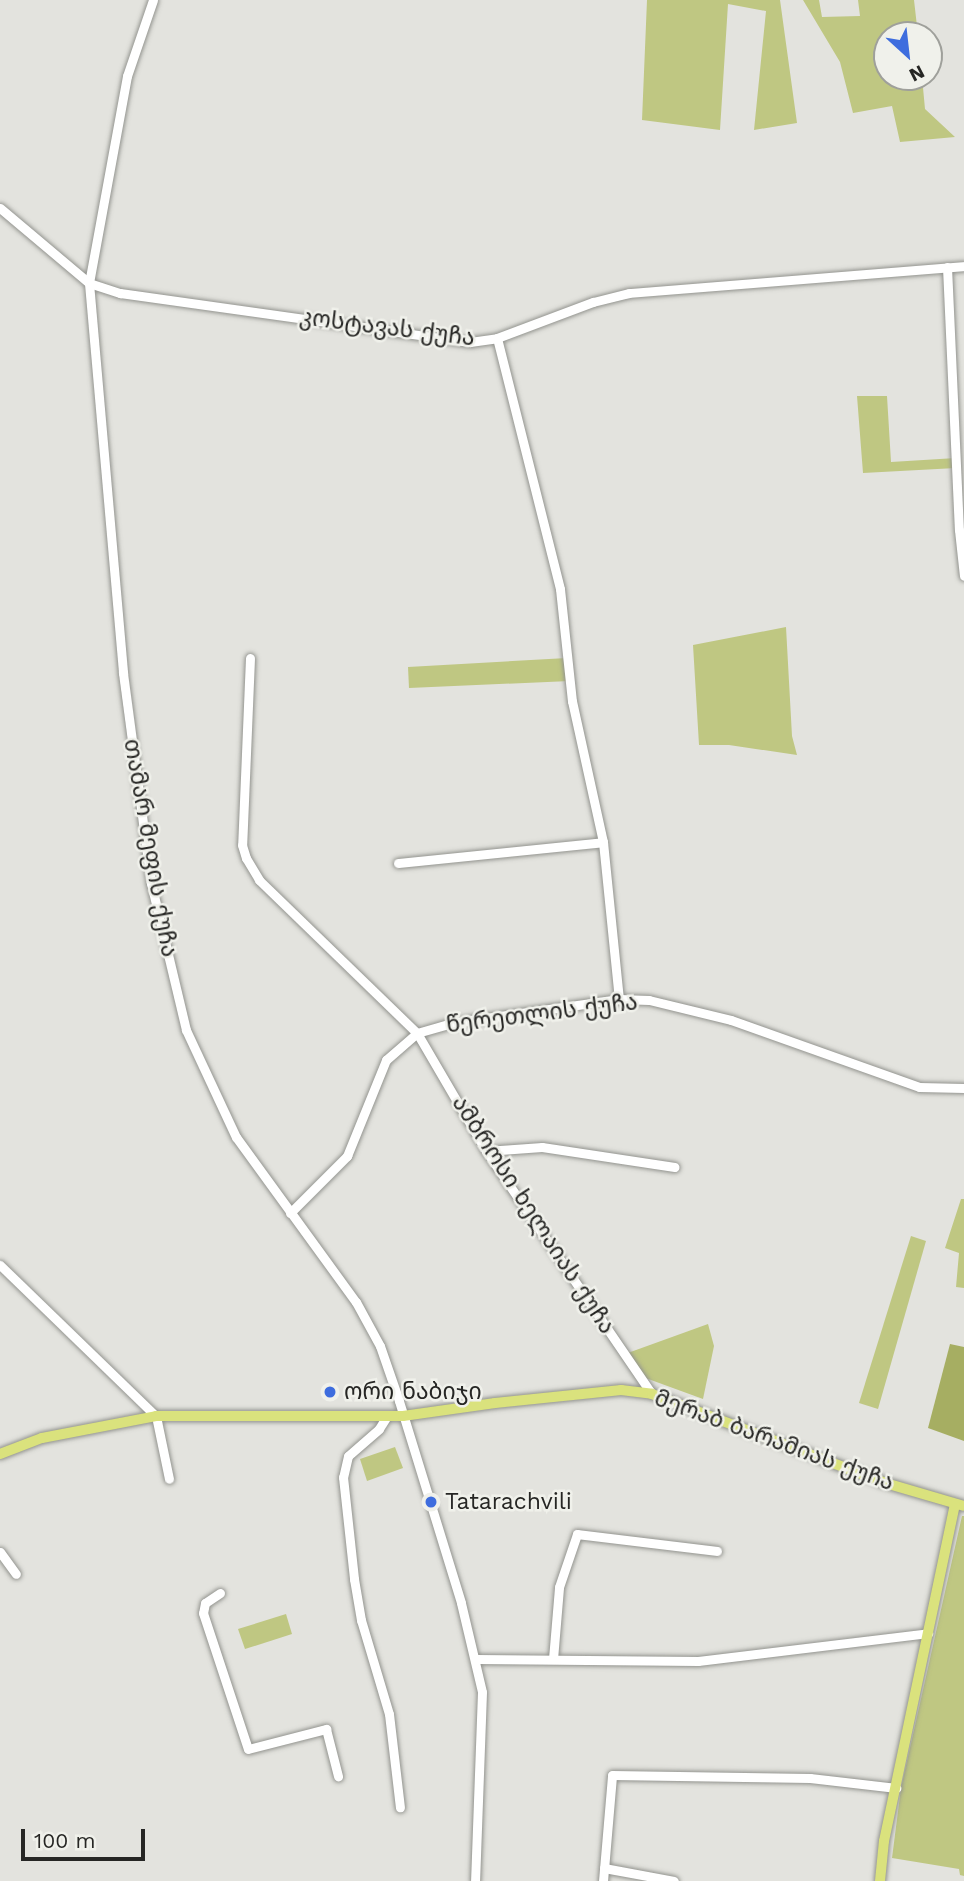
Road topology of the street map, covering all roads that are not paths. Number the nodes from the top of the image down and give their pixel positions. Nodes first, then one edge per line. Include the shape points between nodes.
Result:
1 (153, 0) edge
2 (0, 208) edge
3 (964, 266) edge
4 (947, 267) junction
5 (89, 283) junction
6 (497, 338) junction
7 (964, 576) edge
8 (250, 658) dead end
9 (603, 842) junction
10 (398, 863) dead end
11 (619, 999) junction
12 (418, 1033) junction
13 (964, 1088) edge
14 (486, 1151) junction
15 (674, 1167) dead end
16 (290, 1213) junction
17 (0, 1265) edge
18 (652, 1394) junction
19 (402, 1414) junction
20 (156, 1416) junction
21 (387, 1416) junction
22 (0, 1454) edge
23 (169, 1479) dead end
24 (959, 1505) edge
25 (717, 1551) dead end
26 (0, 1552) edge
27 (16, 1574) dead end
28 (220, 1593) dead end
29 (928, 1633) junction
30 (476, 1659) junction
31 (553, 1659) junction
32 (338, 1776) dead end
33 (896, 1788) junction
34 (400, 1807) dead end
35 (604, 1868) junction
36 (475, 1881) edge
37 (603, 1881) edge
38 (674, 1881) edge
39 (880, 1881) edge

1 - 5 street, თამარ მეფის ქუჩა via 127,76
2 - 5 street, კოსტავას ქუჩა
3 - 4 street, კოსტავას ქუჩა
4 - 6 street, კოსტავას ქუჩა via 619,295
4 - 7 street
5 - 6 street, კოსტავას ქუჩა via 120,293 470,342
5 - 16 street, თამარ მეფის ქუჩა via 123,673 156,906 186,1030 236,1137
6 - 9 street via 560,589 572,701
8 - 12 street, ამბროსი ხელაიას ქუჩა via 242,845 246,858 259,880
9 - 10 street
9 - 11 street
11 - 12 street, წერეთლის ქუჩა via 451,1023
11 - 13 street, წერეთლის ქუჩა via 649,1000 732,1020 919,1087
12 - 14 street, ამბროსი ხელაიას ქუჩა
12 - 16 street, წერეთლის ქუჩა via 386,1060 346,1156
14 - 15 street via 542,1147
14 - 18 street, ამბროსი ხელაიას ქუჩა
16 - 19 street, თამარ მეფის ქუჩა via 356,1302 374,1335
17 - 20 street
18 - 19 main road, მერაბ ბარამიას ქუჩა via 592,1391
18 - 24 main road, მერაბ ბარამიას ქუჩა via 882,1482
19 - 21 main road, მერაბ ბარამიას ქუჩა
19 - 30 street, თამარ მეფის ქუჩა
20 - 21 main road, მერაბ ბარამიას ქუჩა
20 - 22 main road, მერაბ ბარამიას ქუჩა via 41,1438
20 - 23 street
21 - 34 street via 348,1456 343,1477 361,1620 389,1714
24 - 29 main road
25 - 31 street via 577,1534 559,1587
26 - 27 street
28 - 32 street via 205,1603 203,1613 248,1749 326,1729
29 - 31 street via 698,1661
29 - 33 main road
30 - 31 street
30 - 36 street, თამარ მეფის ქუჩა via 483,1721
33 - 35 street via 810,1778 612,1775
33 - 39 main road
35 - 37 street
35 - 38 street

